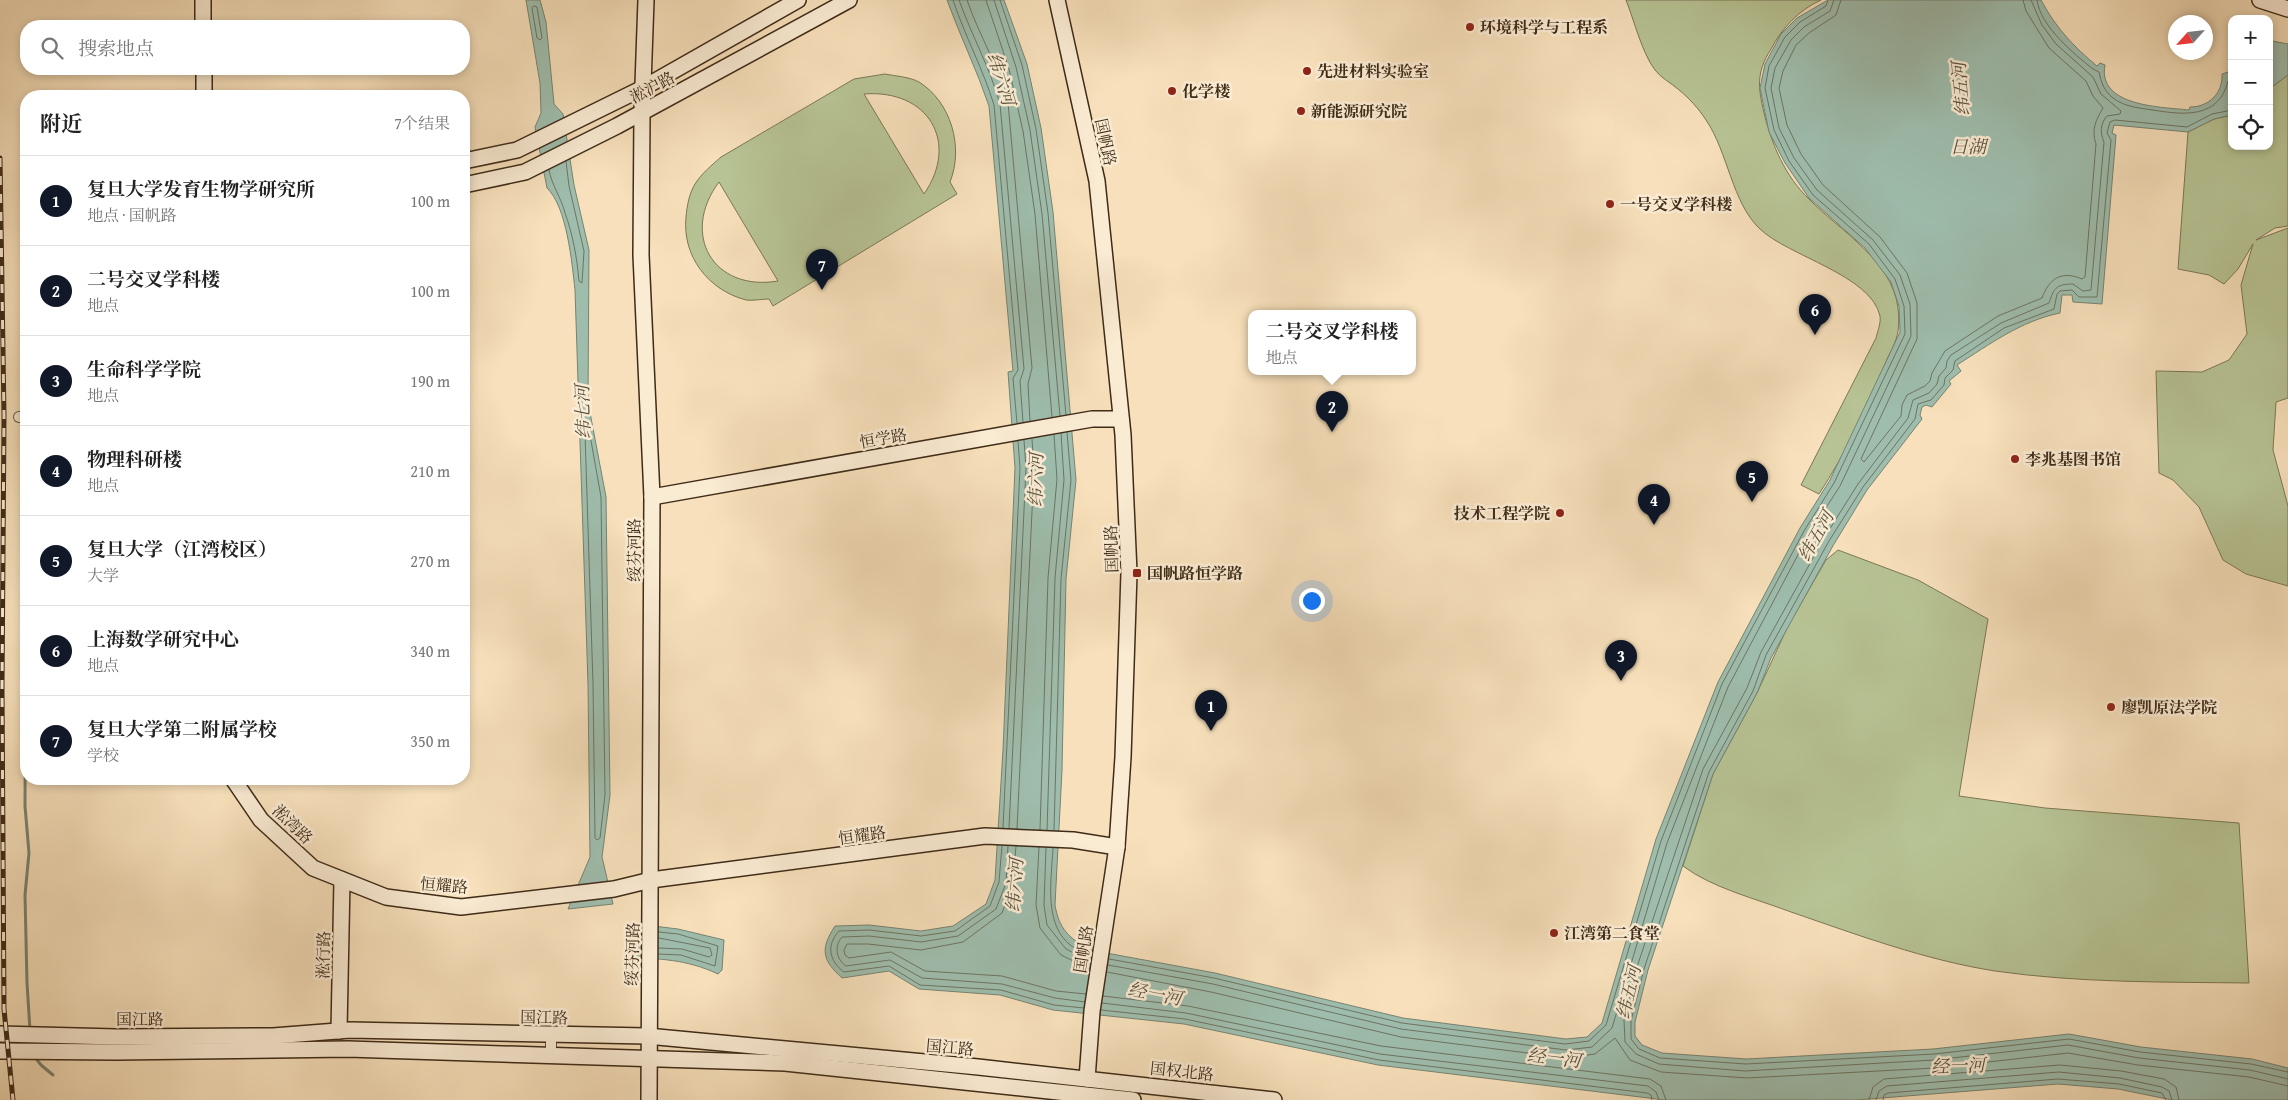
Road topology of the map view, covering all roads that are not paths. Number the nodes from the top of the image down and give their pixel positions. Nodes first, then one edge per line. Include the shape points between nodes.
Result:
1 (203, 0) edge
2 (646, 0) edge
3 (798, 0) edge
4 (849, 0) edge
5 (1057, 0) edge
6 (2260, 0) edge
7 (2288, 9) edge
8 (203, 20) edge
9 (204, 75) edge
10 (643, 88) junction
11 (204, 90) edge
12 (642, 113) junction
13 (470, 160) edge
14 (470, 184) edge
15 (1122, 419) junction
16 (652, 497) junction
17 (236, 785) edge
18 (1117, 847) junction
19 (342, 880) junction
20 (651, 880) junction
21 (339, 1031) junction
22 (0, 1034) edge
23 (551, 1035) junction
24 (647, 1036) junction
25 (0, 1051) edge
26 (551, 1056) junction
27 (647, 1058) junction
28 (1087, 1079) junction
29 (1084, 1098) edge
30 (648, 1100) edge
31 (1133, 1100) edge
32 (1274, 1100) edge

1 - 8 street
2 - 10 street, 绥芬河路
3 - 10 street, 淞沪路
4 - 12 street, 淞沪路
5 - 15 street, 国帆路 via 1097,181
6 - 7 street
9 - 11 street
10 - 12 street, 绥芬河路
10 - 13 street, 淞沪路 via 517,150
12 - 14 street, 淞沪路 via 525,172
12 - 16 street, 绥芬河路 via 641,255
15 - 16 street, 恒学路 via 1078,422
15 - 18 street, 国帆路 via 1129,573
16 - 20 street, 绥芬河路
17 - 19 street, 淞湾路 via 261,820 313,868
18 - 20 street, 恒耀路 via 985,836
18 - 28 street, 国帆路 via 1092,1011
19 - 20 street, 恒耀路 via 386,897 461,907 614,889
19 - 21 street, 淞行路
20 - 24 street, 绥芬河路
21 - 22 street, 国江路 via 273,1036
21 - 23 street, 国江路
23 - 24 street, 国江路
23 - 26 street
24 - 27 street, 绥芬河路
24 - 28 street, 国江路
25 - 26 street, 国江路 via 348,1049
26 - 27 street, 国江路
27 - 29 street, 国江路 via 785,1064
27 - 30 street, 绥芬河路
28 - 29 street, 国帆路
28 - 32 street, 国权北路
29 - 31 street

